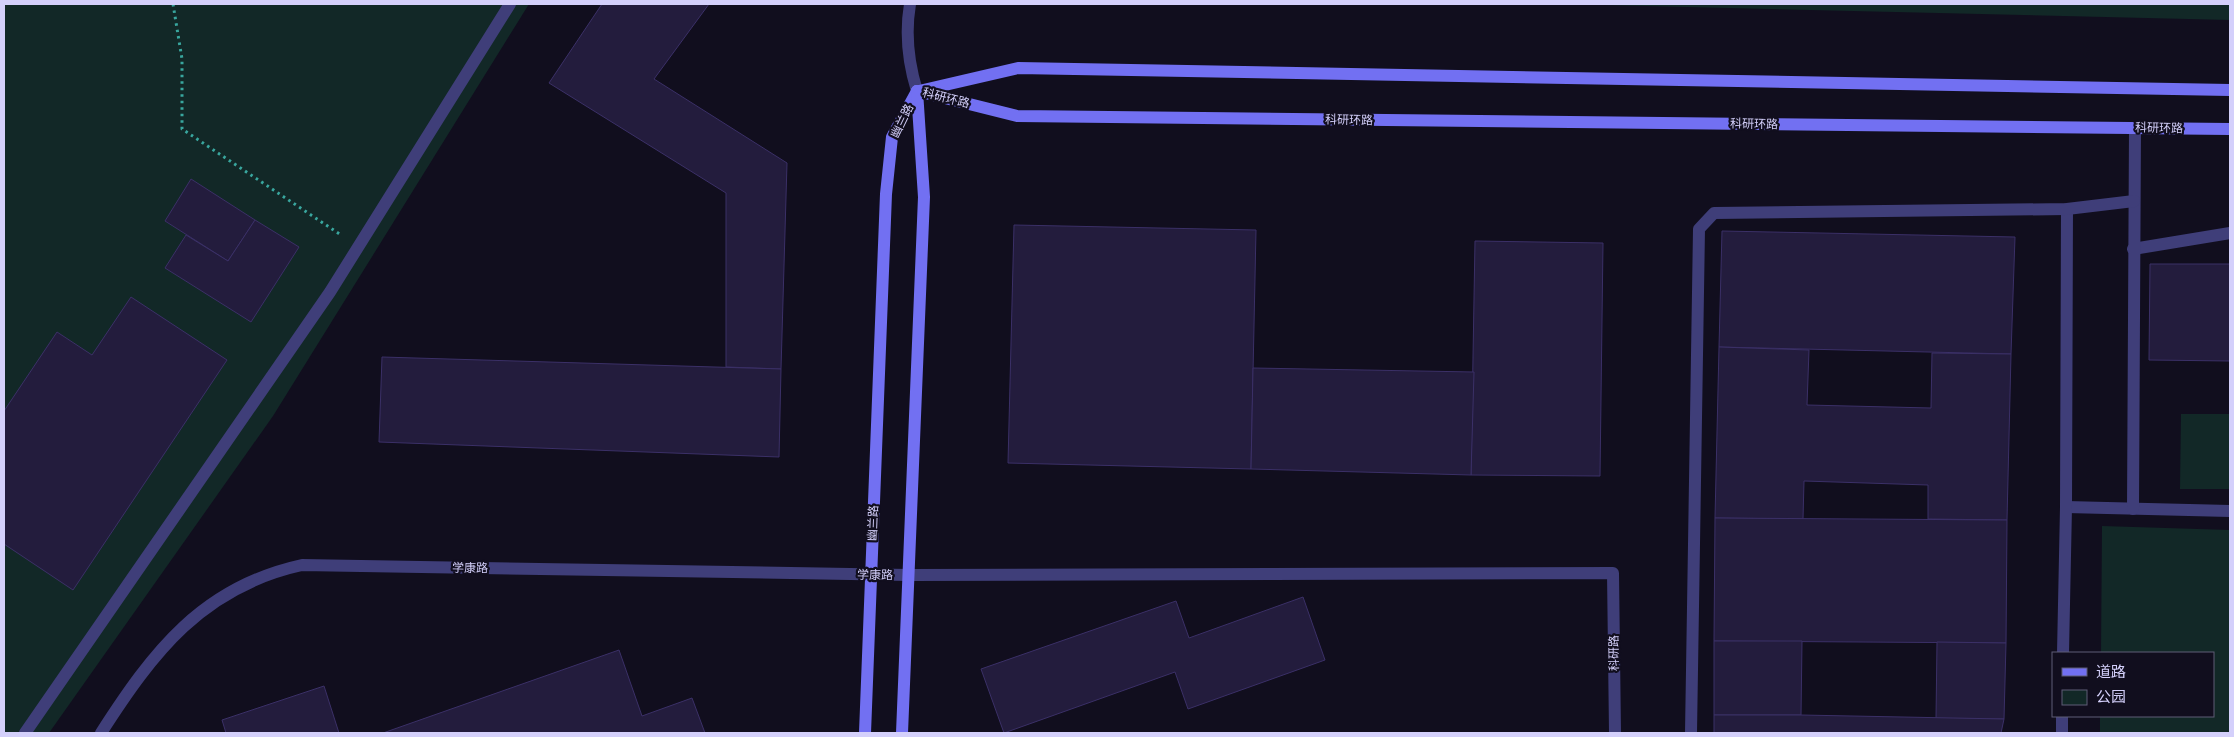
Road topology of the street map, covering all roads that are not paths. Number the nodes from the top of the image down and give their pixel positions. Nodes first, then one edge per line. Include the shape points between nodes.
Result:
1 (510, 4) edge
2 (910, 4) edge
3 (2230, 90) edge
4 (916, 91) junction
5 (2135, 128) junction
6 (2230, 129) edge
7 (2134, 201) junction
8 (2067, 209) junction
9 (2230, 233) edge
10 (2133, 249) junction
11 (2066, 507) junction
12 (2133, 509) junction
13 (2230, 511) edge
14 (1613, 573) joint
15 (871, 574) junction
16 (909, 575) junction
17 (2063, 652) edge
18 (2062, 717) edge
19 (25, 733) edge
20 (101, 733) edge
21 (865, 733) edge
22 (902, 733) edge
23 (1615, 733) edge
24 (1691, 733) edge
25 (2062, 733) edge

1 - 19 street via 330,292
2 - 4 street via 907,47
3 - 4 street, 科研环路 via 1018,68
4 - 5 street, 科研环路 via 1017,116
4 - 15 street, 幽兰路 via 892,137 886,194
4 - 16 street, 幽兰路 via 924,197
5 - 6 street, 科研环路
5 - 7 street
7 - 8 street
7 - 10 street
8 - 11 street
8 - 24 street via 1714,213 1699,229
9 - 10 street
10 - 12 street
11 - 12 street
11 - 17 street
12 - 13 street
14 - 16 street, 学康路
14 - 23 street, 科研路
15 - 16 street, 学康路
15 - 20 street, 学康路 via 302,565 247,582 218,598 186,624 131,688
15 - 21 street, 幽兰路
16 - 22 street, 幽兰路
18 - 25 street

